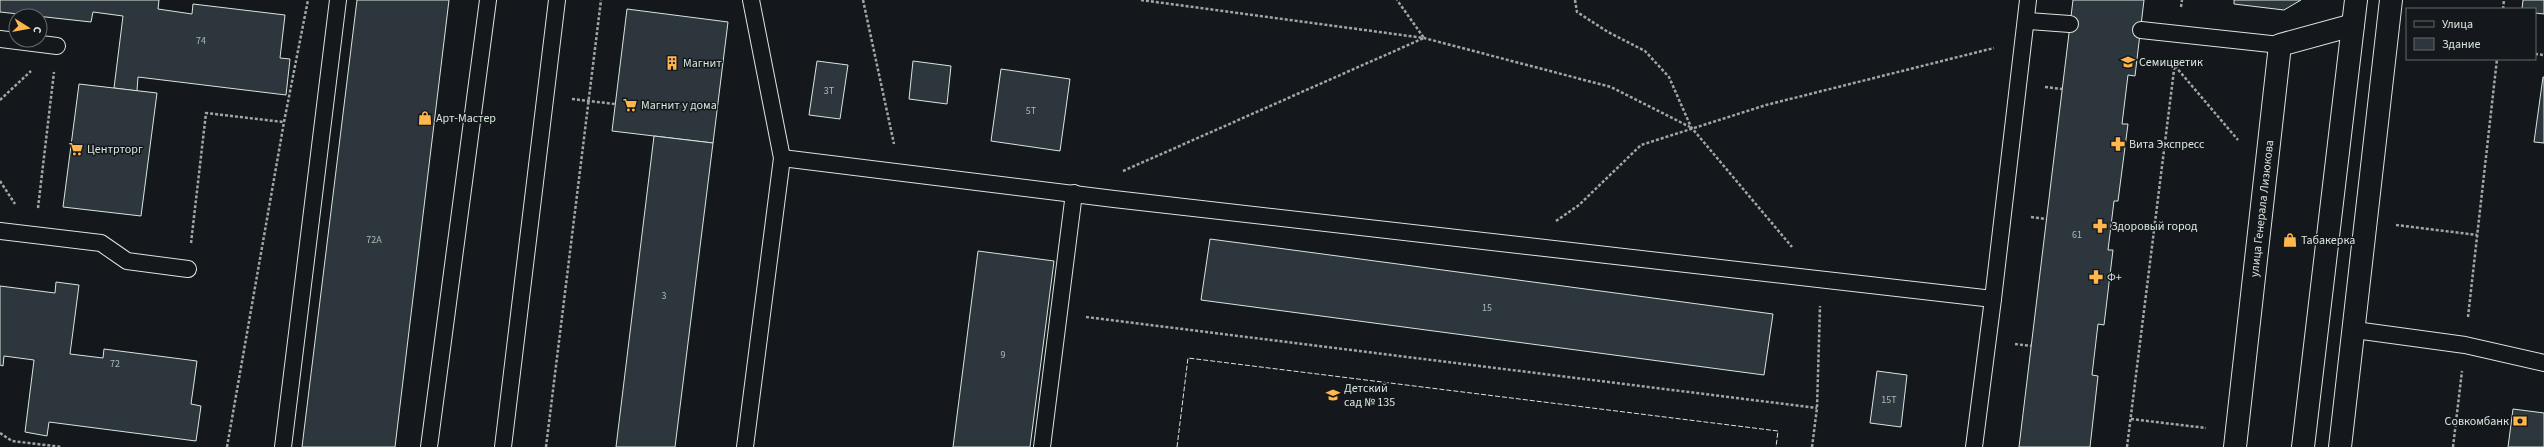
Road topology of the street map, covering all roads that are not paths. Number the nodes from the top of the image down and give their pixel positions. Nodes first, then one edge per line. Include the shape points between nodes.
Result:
1 (338, 0) edge
2 (488, 0) edge
3 (557, 0) edge
4 (751, 0) edge
5 (2028, 0) edge
6 (2356, 0) edge
7 (2391, 0) edge
8 (2026, 21) junction
9 (2070, 24) dead end
10 (2353, 25) junction
11 (2140, 30) dead end
12 (0, 39) edge
13 (2280, 45) junction
14 (57, 46) road end
15 (782, 158) junction
16 (1074, 193) junction
17 (0, 231) edge
18 (188, 269) road end
19 (1993, 299) junction
20 (2355, 330) junction
21 (2544, 363) edge
22 (2236, 439) edge
23 (284, 447) edge
24 (429, 447) edge
25 (503, 447) edge
26 (745, 447) edge
27 (1042, 447) edge
28 (1974, 447) edge
29 (2303, 447) edge
30 (2340, 447) edge

1 - 23 lane
2 - 24 lane
3 - 25 lane
4 - 15 lane
5 - 8 lane
6 - 10 main road
7 - 20 main road
8 - 9 lane
8 - 19 lane
10 - 13 main road
10 - 29 main road
11 - 13 lane
12 - 14 lane
13 - 22 main road, улица Генерала Лизюкова
15 - 16 lane
15 - 26 lane
16 - 19 lane
16 - 27 lane
17 - 18 lane via 101,242 127,261
19 - 28 lane
20 - 21 lane via 2465,344
20 - 30 main road

